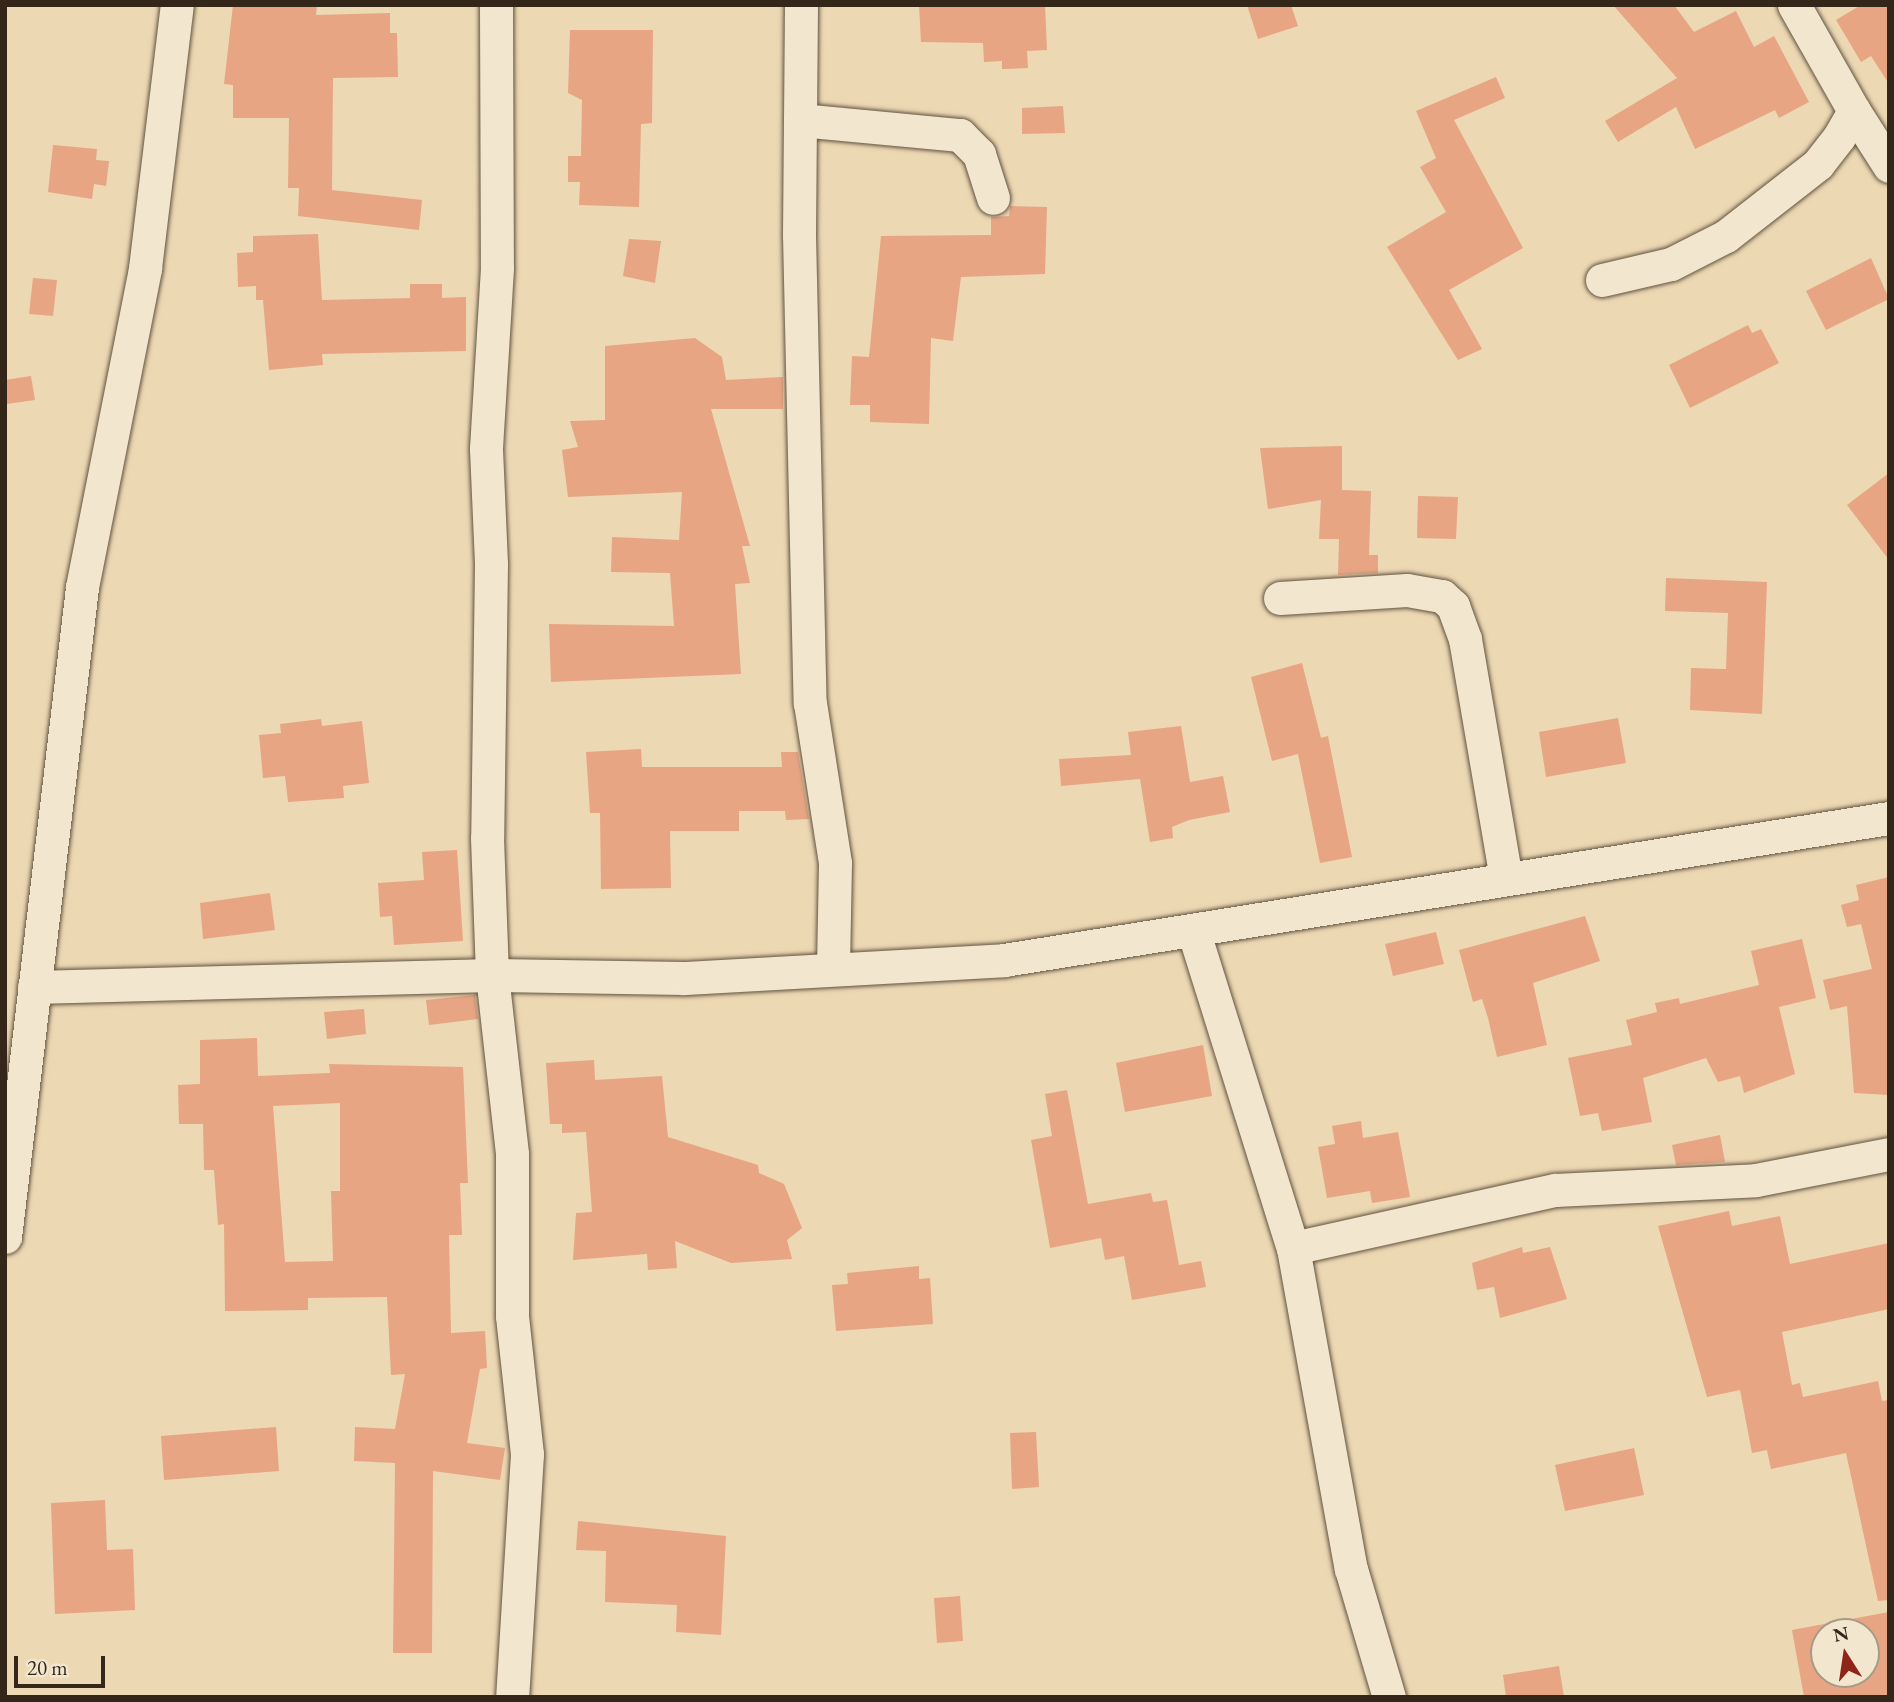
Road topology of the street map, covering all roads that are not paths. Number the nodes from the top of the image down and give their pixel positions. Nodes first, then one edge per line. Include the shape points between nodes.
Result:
1 (177, 5) edge
2 (496, 5) edge
3 (801, 5) edge
4 (1794, 5) edge
5 (1854, 111) junction
6 (800, 120) junction
7 (1889, 166) edge
8 (993, 198) dead end
9 (1602, 281) dead end
10 (1280, 597) dead end
11 (1889, 818) edge
12 (1506, 878) junction
13 (1194, 933) junction
14 (833, 969) junction
15 (492, 975) junction
16 (34, 987) junction
17 (18, 1023) edge
18 (1889, 1154) edge
19 (5, 1237) edge
20 (1293, 1248) junction
21 (512, 1697) edge
22 (1389, 1697) edge

1 - 16 street via 145,268 82,587
2 - 15 street via 496,268 486,449
3 - 6 street
4 - 5 street
5 - 7 street
5 - 9 street via 1818,164 1726,236 1671,264
6 - 8 street via 960,135 979,154
6 - 14 street via 810,703 835,863
10 - 12 street via 1407,590 1442,596 1453,606 1465,639
11 - 12 street
12 - 13 street via 1251,916
13 - 14 street via 1004,960
13 - 20 street
14 - 15 street via 684,978
15 - 16 street
15 - 21 street via 512,1154 512,1315 527,1454
16 - 17 street
17 - 19 street
18 - 20 street via 1756,1180 1555,1190
20 - 22 street via 1351,1569

